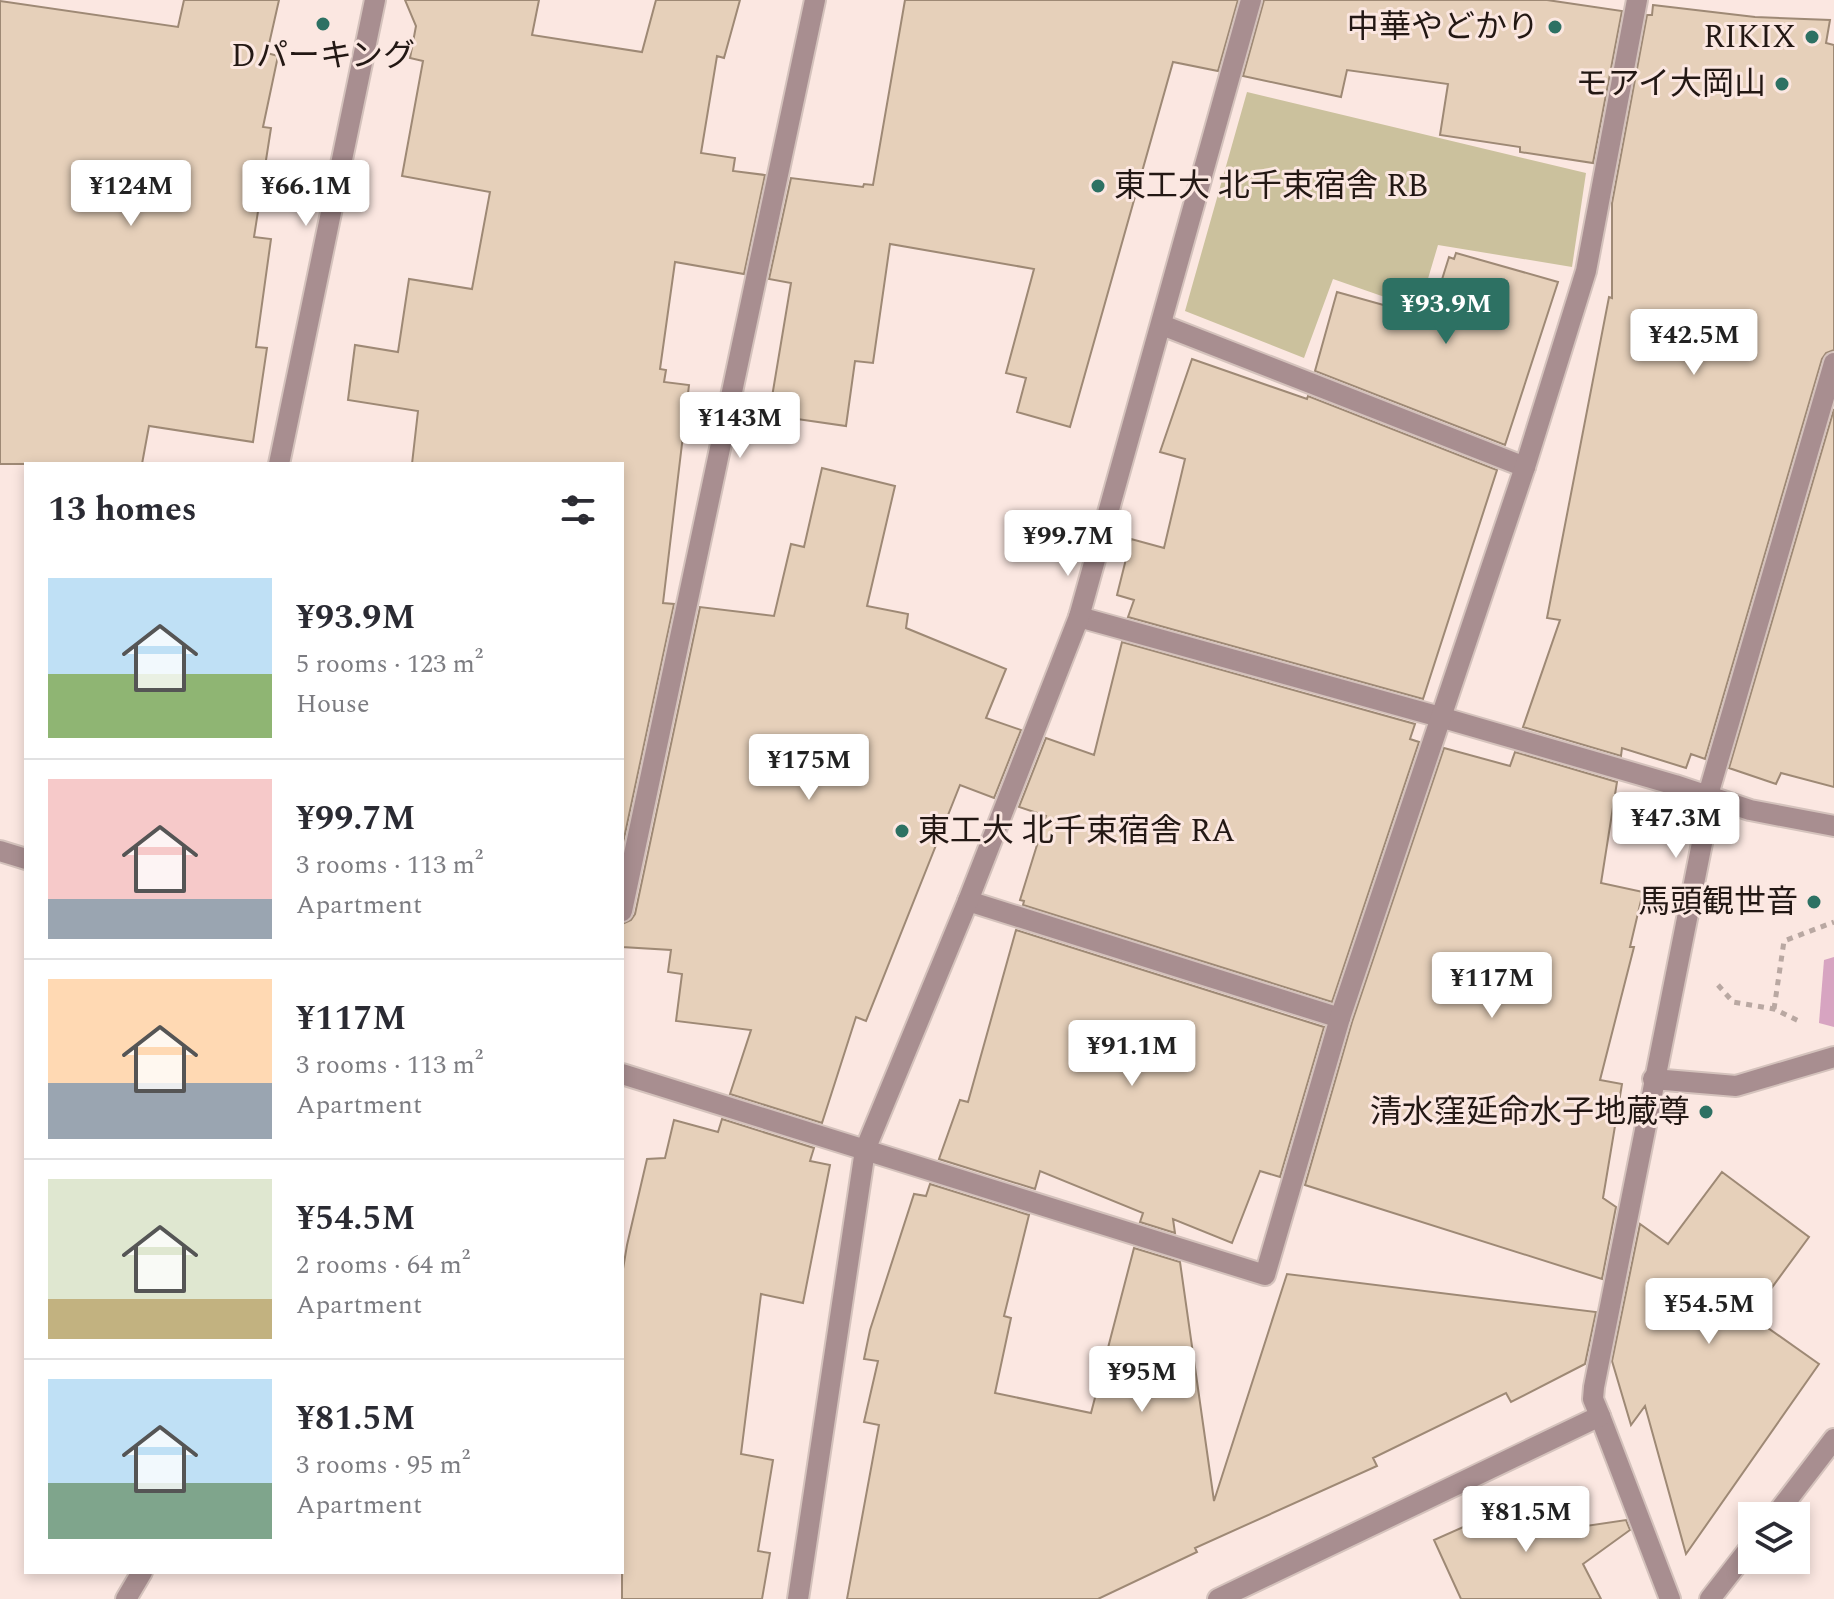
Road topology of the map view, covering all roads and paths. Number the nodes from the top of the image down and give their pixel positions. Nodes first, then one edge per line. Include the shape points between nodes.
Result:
1 (375, 0) edge
2 (815, 0) edge
3 (1251, 0) edge
4 (1637, 0) edge
5 (1162, 325) junction
6 (1834, 363) edge
7 (279, 462) edge
8 (1525, 467) junction
9 (1079, 617) junction
10 (1440, 717) junction
11 (1708, 795) junction
12 (1834, 826) edge
13 (0, 851) edge
14 (24, 858) edge
15 (968, 901) junction
16 (624, 902) edge
17 (1834, 922) edge
18 (1715, 981) dead end
19 (1774, 1009) junction
20 (1340, 1018) junction
21 (1810, 1026) dead end
22 (1834, 1057) edge
23 (624, 1075) edge
24 (1653, 1079) junction
25 (865, 1150) junction
26 (1600, 1416) junction
27 (1834, 1439) edge
28 (1786, 1502) edge
29 (1738, 1563) edge
30 (141, 1574) edge
31 (126, 1599) edge
32 (798, 1599) edge
33 (1218, 1599) edge
34 (1670, 1599) edge
35 (1710, 1599) edge

1 - 7 street
2 - 16 street
3 - 5 street
4 - 8 street via 1586,271
5 - 8 street
5 - 9 street
6 - 11 street
8 - 10 street
9 - 10 street
9 - 15 street
10 - 11 street
10 - 20 street
11 - 12 street via 1750,810
11 - 24 street
13 - 14 street
15 - 20 street
15 - 25 street
17 - 19 path via 1784,941
18 - 19 path via 1733,1002
19 - 21 path
20 - 25 street via 1265,1275
22 - 24 street via 1736,1086
23 - 25 street
24 - 26 street via 1594,1387
25 - 32 street
26 - 33 street
26 - 34 street
27 - 28 street
29 - 35 street
30 - 31 street

